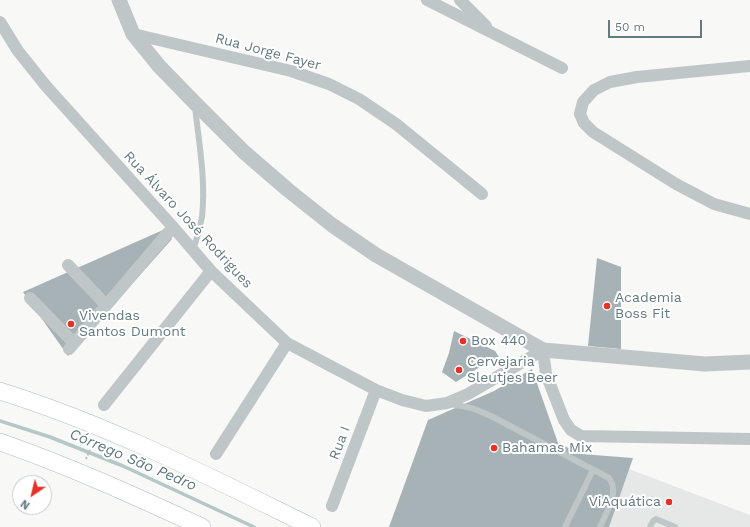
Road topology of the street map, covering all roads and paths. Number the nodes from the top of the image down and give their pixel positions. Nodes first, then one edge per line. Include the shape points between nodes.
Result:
1 (119, 0) edge
2 (427, 0) edge
3 (460, 0) edge
4 (0, 22) edge
5 (133, 34) junction
6 (495, 34) junction
7 (750, 66) edge
8 (562, 68) dead end
9 (195, 103) junction
10 (482, 194) dead end
11 (750, 214) edge
12 (173, 227) junction
13 (193, 250) junction
14 (68, 265) dead end
15 (211, 271) junction
16 (30, 298) dead end
17 (106, 305) junction
18 (287, 343) junction
19 (543, 350) junction
20 (750, 362) edge
21 (376, 390) junction
22 (0, 391) edge
23 (104, 404) dead end
24 (447, 404) junction
25 (750, 439) edge
26 (0, 442) edge
27 (93, 442) dead end
28 (216, 454) dead end
29 (86, 460) dead end
30 (593, 470) junction
31 (332, 506) dead end
32 (202, 527) edge
33 (312, 527) edge
34 (565, 527) edge
35 (600, 527) edge
36 (650, 527) edge
37 (675, 527) edge

1 - 5 street
2 - 6 street
3 - 6 street
4 - 12 street, Rua Álvaro José Rodrigues via 18,51 46,86
5 - 9 street via 159,66
5 - 10 street, Rua Jorge Fayer via 291,71 329,84 359,99 396,124
6 - 8 street
7 - 11 street via 610,82 594,90 583,102 580,114 584,123 593,132 676,184 714,204
9 - 13 lane via 203,206
9 - 19 street via 244,152 332,225 376,255
12 - 13 street, Rua Álvaro José Rodrigues
12 - 17 street
13 - 15 street, Rua Álvaro José Rodrigues
14 - 17 street
15 - 18 street, Rua Álvaro José Rodrigues
15 - 23 street
16 - 17 street via 71,346
18 - 21 street, Rua Álvaro José Rodrigues
18 - 28 street
19 - 20 street via 705,364
19 - 24 street, Rua Álvaro José Rodrigues
19 - 25 street via 546,374 564,420 571,430 581,436
21 - 24 street, Rua Álvaro José Rodrigues via 426,406
21 - 31 street, Rua I
22 - 33 main road via 90,422 136,442
24 - 30 lane via 472,408 491,416
26 - 32 main road via 80,473
27 - 29 path
30 - 34 lane
30 - 35 lane via 609,478 614,489
36 - 37 lane via 656,519

